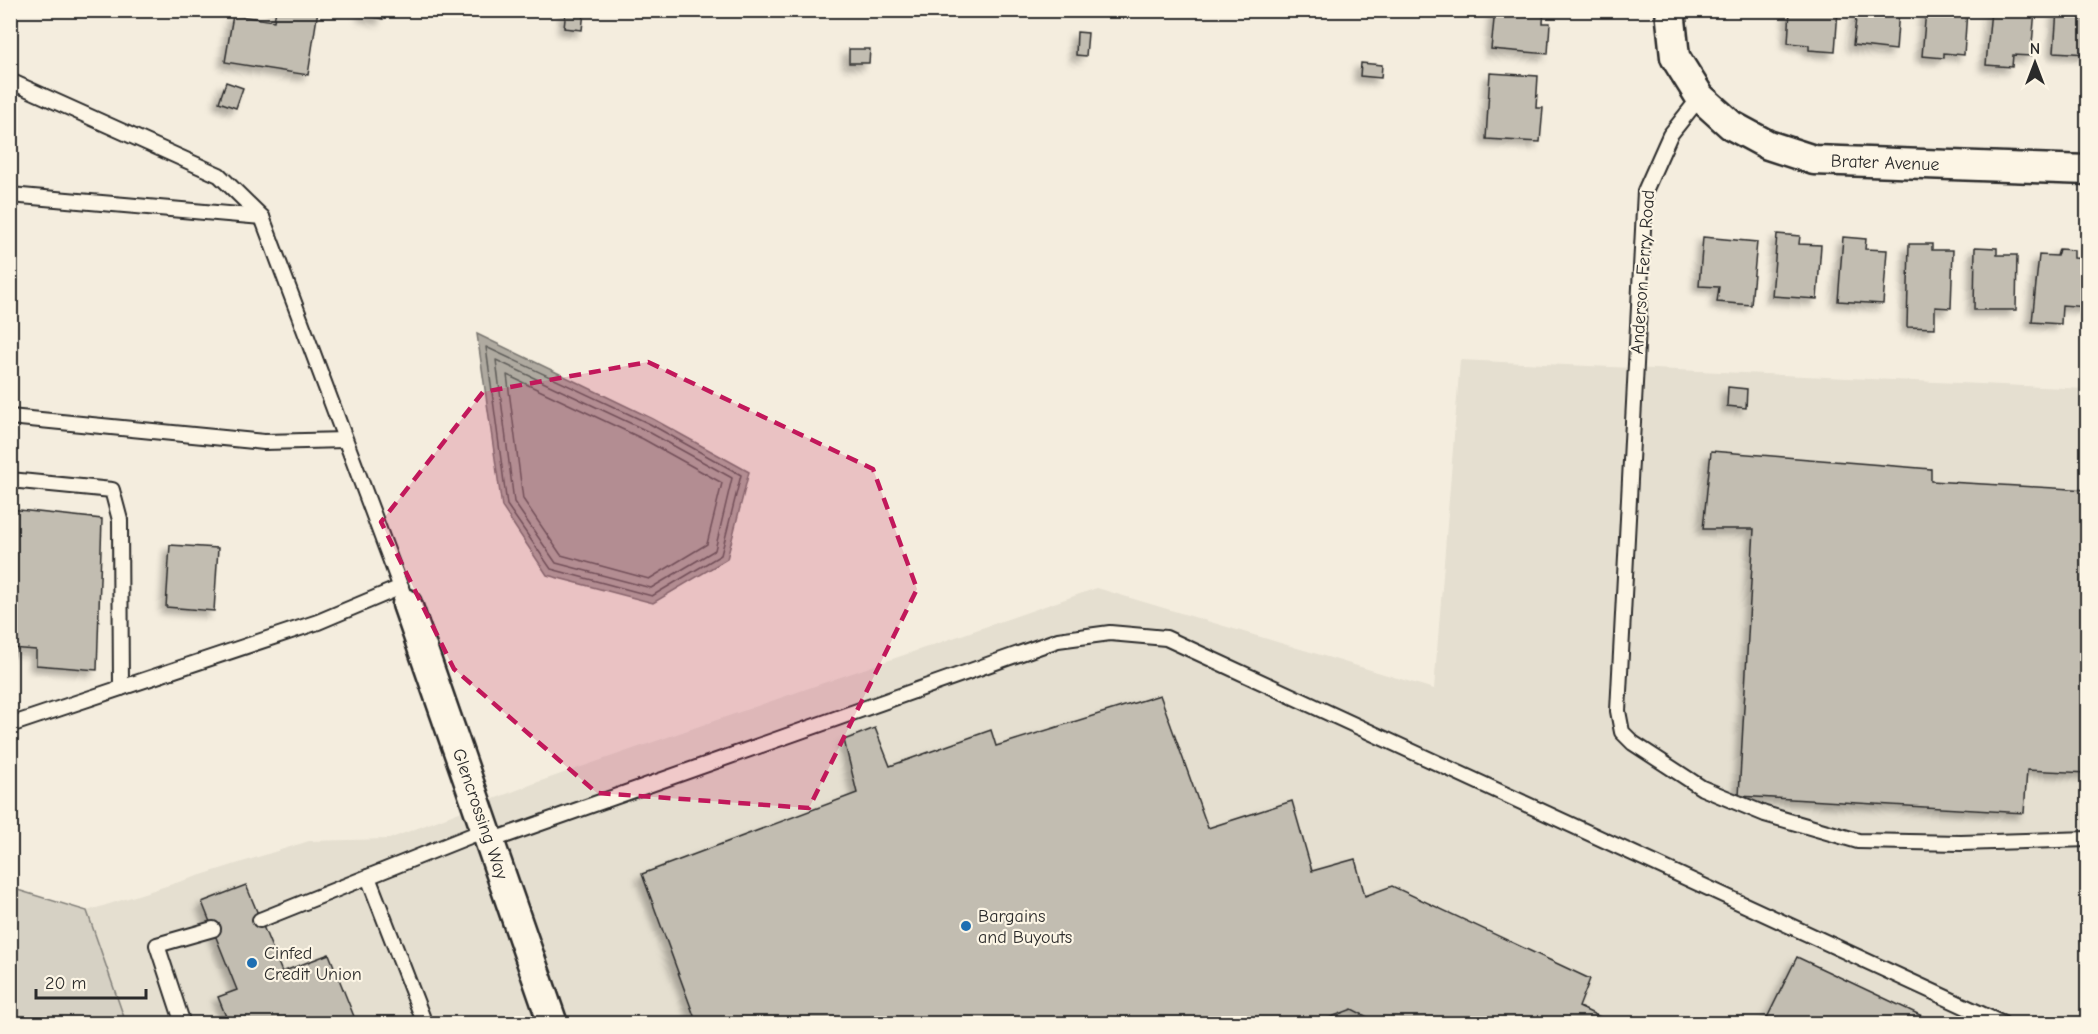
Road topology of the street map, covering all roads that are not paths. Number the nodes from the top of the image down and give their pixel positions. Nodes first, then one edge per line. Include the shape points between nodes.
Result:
1 (1670, 10) edge
2 (10, 81) edge
3 (1700, 98) junction
4 (2088, 170) edge
5 (10, 195) edge
6 (262, 217) junction
7 (10, 417) edge
8 (345, 440) junction
9 (10, 480) edge
10 (404, 595) junction
11 (121, 688) junction
12 (10, 725) edge
13 (488, 835) junction
14 (2088, 839) edge
15 (368, 877) junction
16 (260, 920) dead end
17 (213, 929) dead end
18 (183, 1023) edge
19 (425, 1023) edge
20 (553, 1023) edge
21 (2003, 1023) edge

1 - 3 street via 1675,57
2 - 6 lane via 219,176
3 - 4 street, Brater Avenue via 1731,125 1768,145 1814,160
3 - 14 lane, Anderson Ferry Road via 1670,135 1645,191 1618,711 1622,732 1702,788 1765,814 1858,841
5 - 6 lane
6 - 8 lane
7 - 8 lane via 264,442
8 - 10 lane
9 - 11 lane via 112,490 120,520
10 - 11 lane
10 - 13 street, Glencrossing Way
11 - 12 lane
13 - 15 lane
13 - 20 street, Glencrossing Way
13 - 21 lane via 1058,640 1110,633 1166,638
15 - 16 lane
15 - 19 lane
17 - 18 lane via 157,945

